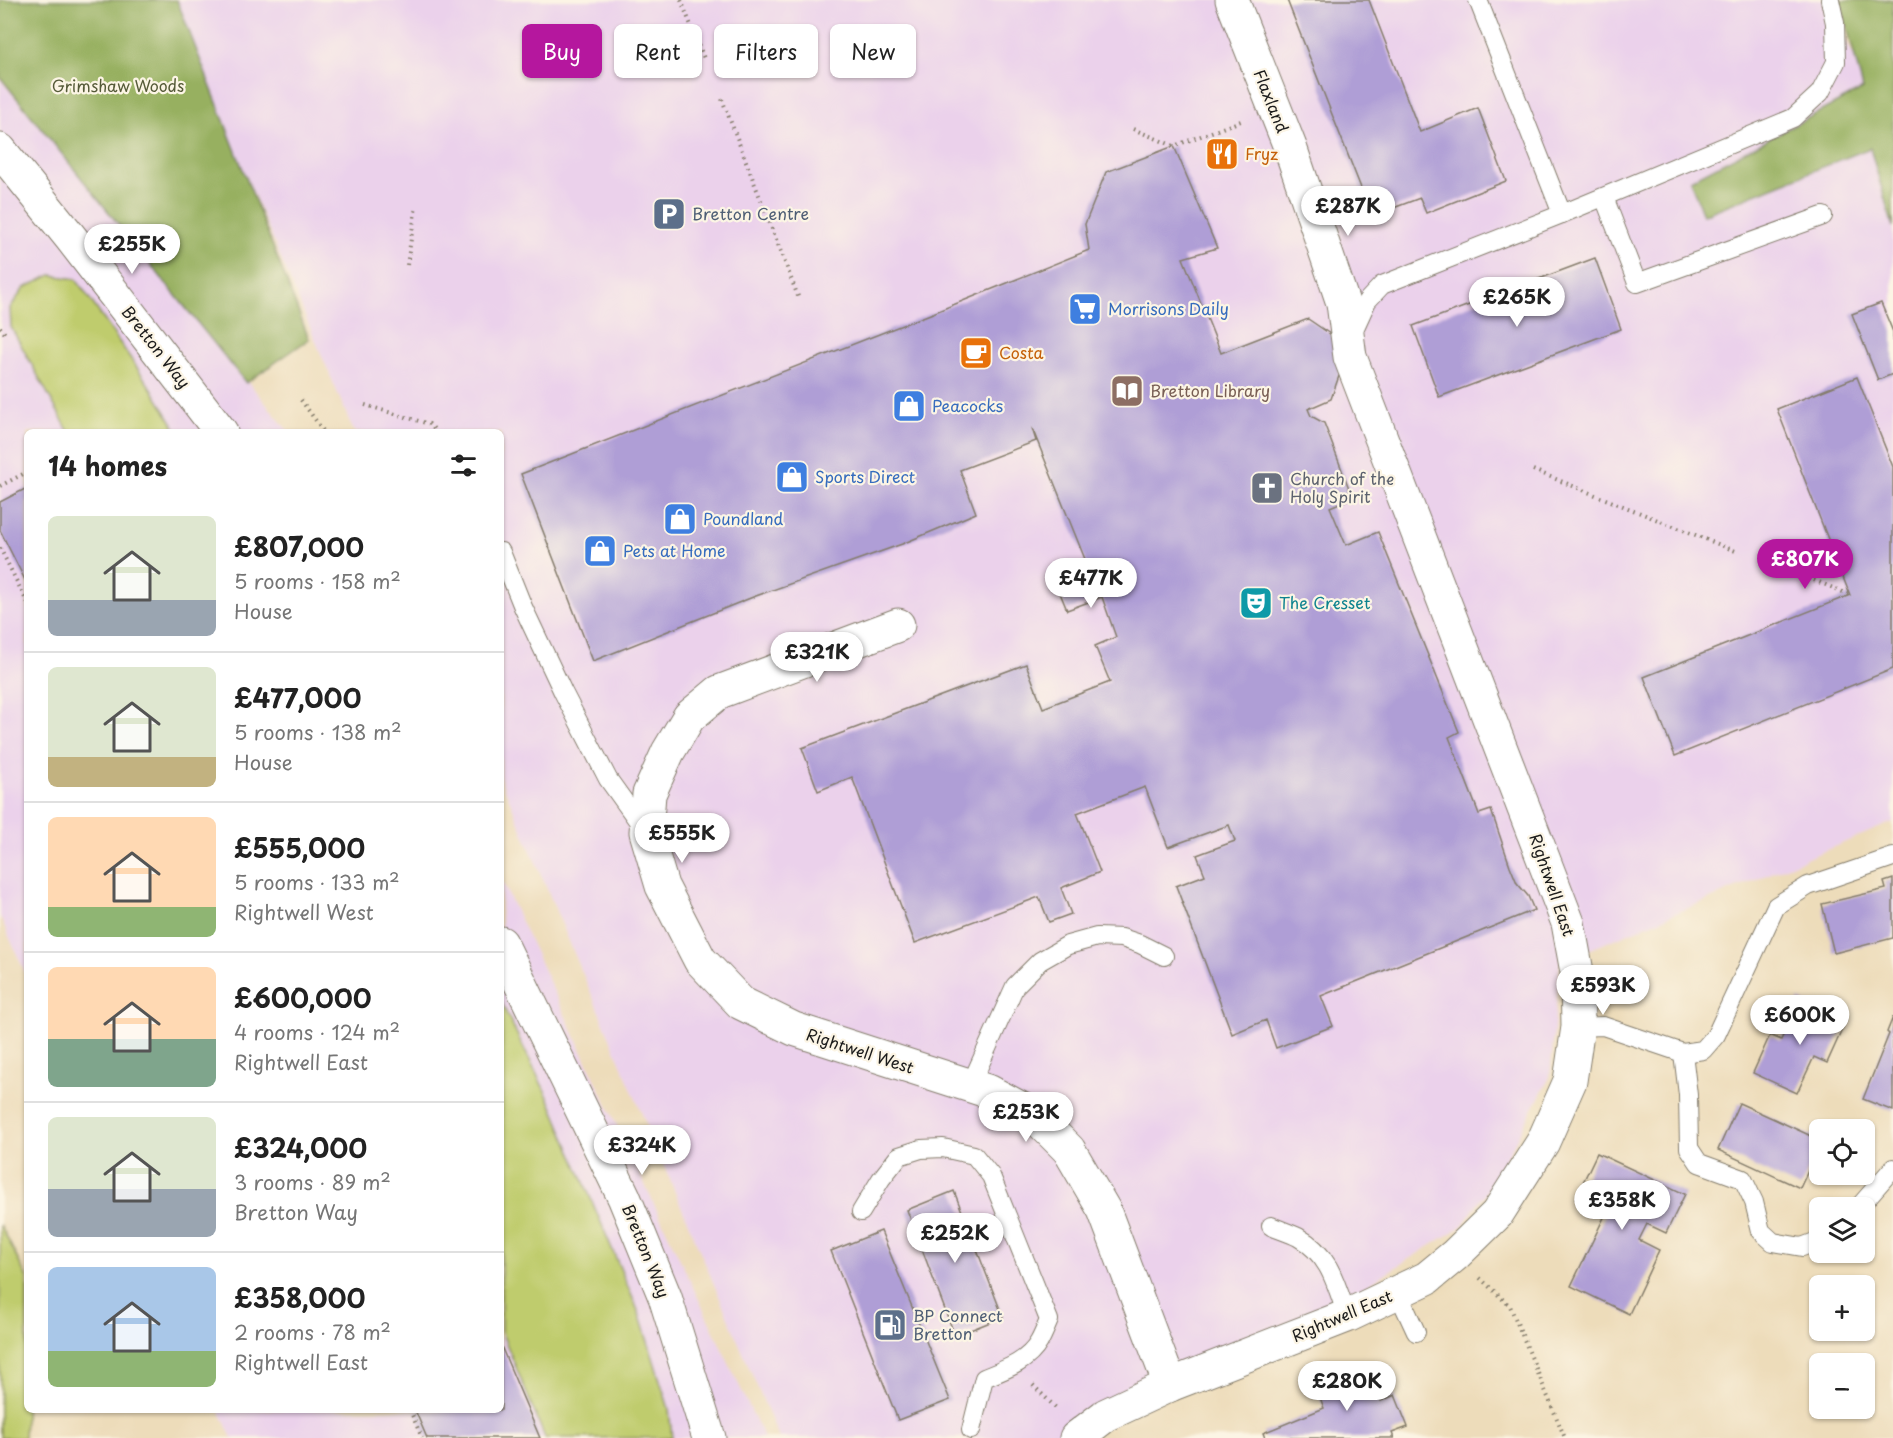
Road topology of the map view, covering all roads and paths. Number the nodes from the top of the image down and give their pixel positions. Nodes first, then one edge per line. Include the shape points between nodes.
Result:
1 (681, 0) edge
2 (1232, 0) edge
3 (1478, 0) edge
4 (1830, 0) edge
5 (705, 61) dead end
6 (722, 99) dead end
7 (1274, 109) junction
8 (1133, 129) dead end
9 (0, 150) edge
10 (1604, 197) junction
11 (416, 206) dead end
12 (1562, 214) junction
13 (1823, 216) dead end
14 (407, 265) dead end
15 (799, 299) dead end
16 (0, 327) edge
17 (6, 335) dead end
18 (1349, 341) junction
19 (301, 400) dead end
20 (365, 405) dead end
21 (220, 429) edge
22 (322, 429) edge
23 (434, 429) edge
24 (1533, 470) dead end
25 (24, 474) edge
26 (0, 486) edge
27 (0, 548) edge
28 (1738, 552) dead end
29 (504, 559) edge
30 (1775, 564) dead end
31 (1850, 595) dead end
32 (24, 596) edge
33 (898, 625) dead end
34 (646, 832) junction
35 (1893, 857) edge
36 (504, 949) edge
37 (1164, 956) dead end
38 (1578, 1027) junction
39 (1683, 1053) junction
40 (969, 1086) junction
41 (1893, 1168) edge
42 (1868, 1197) edge
43 (861, 1212) dead end
44 (1271, 1226) dead end
45 (1809, 1244) edge
46 (1398, 1293) junction
47 (1510, 1306) dead end
48 (1347, 1316) junction
49 (1416, 1332) dead end
50 (1014, 1366) junction
51 (1170, 1385) junction
52 (411, 1413) edge
53 (970, 1430) dead end
54 (1079, 1436) edge
55 (422, 1438) edge
56 (709, 1438) edge
57 (1565, 1438) edge

1 - 5 path
2 - 7 street, Flaxland
3 - 12 lane
4 - 10 lane via 1836,62 1820,93 1793,118
6 - 15 path
7 - 8 path via 1174,146
7 - 18 street, Flaxland via 1343,303
9 - 21 street, Bretton Way
10 - 12 lane
10 - 13 lane via 1637,283
11 - 14 path
12 - 18 lane via 1382,285 1367,301
16 - 17 path
18 - 38 street, Rightwell East via 1350,357 1367,406 1568,923 1577,972
19 - 22 path
20 - 23 path via 429,424
24 - 28 path
25 - 26 path
27 - 32 path
29 - 34 lane via 563,692 608,779
30 - 31 path
33 - 34 street, Rightwell West via 719,692 688,717 649,795
34 - 40 street, Rightwell West via 662,886 700,960 741,1003 794,1029
35 - 39 lane via 1808,886 1776,906 1716,1035 1703,1050
36 - 56 street, Bretton Way via 624,1197 665,1297
37 - 40 lane via 1122,938 1097,937 1068,945 1040,961 1015,986
38 - 39 lane via 1603,1026
38 - 46 street, Rightwell East via 1570,1082 1543,1142 1497,1214 1427,1278
39 - 45 lane via 1689,1148 1699,1163 1743,1179 1754,1202 1761,1232 1773,1242
40 - 51 street, Rightwell West via 990,1092 1035,1116 1069,1150 1104,1210
41 - 42 lane
43 - 50 lane via 898,1156 943,1148 974,1155 991,1176 1049,1320 1039,1343
44 - 48 lane via 1298,1237 1318,1252 1330,1269
46 - 48 street, Rightwell East
46 - 49 lane
47 - 57 path
48 - 51 street, Rightwell East
50 - 53 lane via 984,1378
50 - 54 path
51 - 54 street, Rightwell East via 1106,1415
52 - 55 path

